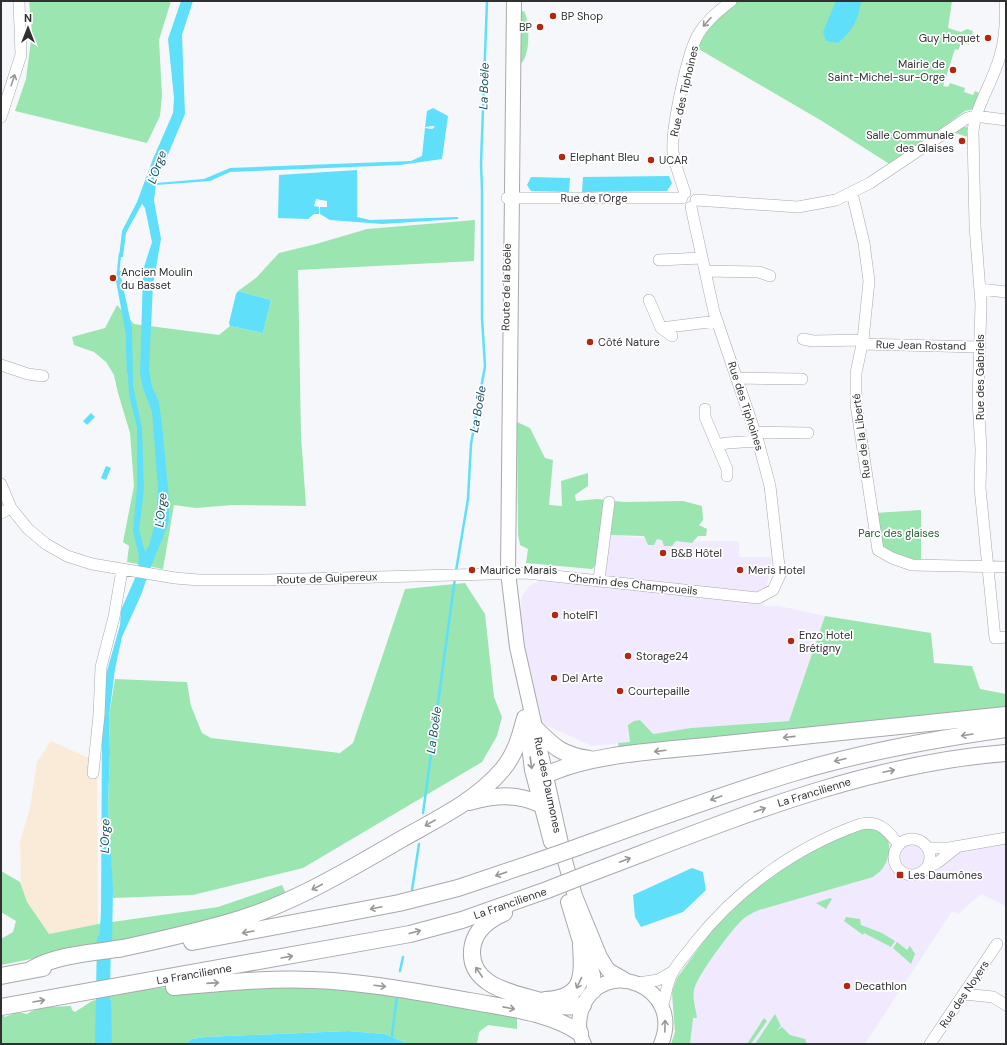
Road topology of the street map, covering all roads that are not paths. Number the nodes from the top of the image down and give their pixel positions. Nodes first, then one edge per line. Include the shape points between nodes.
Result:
1 (20, 1) edge
2 (509, 1) edge
3 (514, 1) edge
4 (731, 1) edge
5 (1005, 1) edge
6 (1005, 18) edge
7 (975, 116) junction
8 (1, 117) edge
9 (1006, 120) edge
10 (852, 193) junction
11 (683, 196) junction
12 (509, 198) junction
13 (694, 203) junction
14 (702, 258) junction
15 (659, 260) dead end
16 (705, 271) junction
17 (770, 276) dead end
18 (980, 289) junction
19 (1006, 292) edge
20 (649, 300) dead end
21 (717, 321) junction
22 (661, 328) junction
23 (672, 336) dead end
24 (803, 339) dead end
25 (863, 342) junction
26 (979, 347) junction
27 (1, 365) edge
28 (43, 376) dead end
29 (737, 378) junction
30 (802, 379) dead end
31 (705, 409) dead end
32 (808, 433) dead end
33 (757, 437) junction
34 (717, 445) junction
35 (727, 476) dead end
36 (1, 484) edge
37 (609, 502) dead end
38 (6, 511) edge
39 (989, 566) junction
40 (1006, 567) edge
41 (122, 570) junction
42 (505, 572) junction
43 (599, 580) junction
44 (758, 598) joint
45 (1001, 638) edge
46 (1006, 715) edge
47 (530, 724) junction
48 (1006, 729) edge
49 (1006, 753) edge
50 (593, 760) junction
51 (93, 773) dead end
52 (546, 775) junction
53 (544, 802) junction
54 (464, 803) junction
55 (1006, 838) edge
56 (898, 845) junction
57 (956, 847) junction
58 (928, 848) junction
59 (929, 866) junction
60 (540, 893) junction
61 (581, 944) junction
62 (997, 944) dead end
63 (125, 951) junction
64 (672, 972) junction
65 (1, 976) edge
66 (632, 982) junction
67 (119, 987) junction
68 (594, 991) junction
69 (964, 994) junction
70 (537, 1000) junction
71 (583, 1005) junction
72 (1006, 1005) edge
73 (1, 1007) edge
74 (662, 1007) junction
75 (582, 1038) edge
76 (934, 1043) edge
77 (661, 1044) edge

8 -> 1 street via 21,55
2 - 12 main road, Route de la Boële
3 - 12 main road, Route de la Boële
4 -> 11 street, Rue des Tiphoines via 705,24 692,50 673,141
5 - 6 street, Rue des Gabriels
6 - 7 street, Rue des Gabriels via 1000,56
7 - 9 street
7 - 10 street via 967,118 890,171
7 - 18 street, Rue des Gabriels via 975,226
10 - 13 street via 836,200 798,207
10 - 25 street, Rue de la Liberté via 864,243 869,281
11 - 12 street, Rue de l'Orge
11 - 13 street via 684,205
12 - 42 main road, Route de la Boële
13 - 14 street, Rue des Tiphoines
14 - 15 street
14 - 16 street, Rue des Tiphoines
16 - 17 street via 760,272
16 - 21 street, Rue des Tiphoines
18 - 19 street
18 - 26 street, Rue des Gabriels
20 - 22 street
21 - 22 street
21 - 29 street, Rue des Tiphoines
22 - 23 street
24 - 25 street, Rue Jean Rostand
25 - 26 street, Rue Jean Rostand
25 - 39 street, Rue de la Liberté via 856,374 856,404 878,550 912,565
26 - 39 street, Rue des Gabriels via 980,488
27 - 28 street
29 - 30 street
29 - 33 street, Rue des Tiphoines
31 - 34 street via 705,417
32 - 33 street
33 - 34 street
33 - 44 street, Rue des Tiphoines via 770,486 780,567 780,575 773,590
34 - 35 street via 727,469
36 - 38 street, Route de Guipereux
37 - 43 street
38 - 41 street, Route de Guipereux via 46,544 67,556
39 - 40 street, Rue de la Liberté
39 - 45 street, Rue des Gabriels
41 - 42 street, Route de Guipereux via 199,580
41 - 51 street via 114,618 101,667
42 - 43 street, Chemin des Champcueils
42 - 47 main road, Rue des Daumones
43 - 44 street, Chemin des Champcueils
46 -> 50 highway
47 - 50 highway via 562,753
47 - 52 main road, Rue des Daumones
47 -> 53 main road, Rue des Daumones
47 - 54 highway via 507,764 492,781
48 -> 63 highway, La Francilienne, bridge via 916,744 801,771 458,888 399,903
60 -> 49 highway, La Francilienne, bridge via 731,820 841,783 920,764
50 - 52 highway
52 - 53 main road
52 - 53 main road, Rue des Daumones
53 - 54 highway via 502,795
53 - 61 main road, Rue des Daumones
53 - 66 main road, Rue des Daumones via 589,934 608,970
54 -> 63 highway via 337,876 265,911
55 - 57 street
56 - 58 street via 905,840 914,839 920,840
56 - 59 street via 894,858 900,872 912,876 919,875
56 - 64 street via 885,828 869,822 808,847 773,869 738,896 707,928
57 - 58 street
57 - 59 street via 937,863
58 - 59 street via 931,860
67 -> 60 highway, La Francilienne via 410,934 462,920
70 -> 60 highway via 486,982 478,973 472,952 478,932 486,923
61 - 68 main road, Rue des Daumones via 589,960
61 -> 70 highway via 582,976 578,987 564,998
62 - 69 street, Rue des Noyers
63 - 65 highway, La Francilienne
64 - 66 street via 658,980
64 - 74 street
66 - 68 main road via 612,982
66 - 74 main road, Rue des Daumones via 655,995
73 -> 67 highway, La Francilienne
67 -> 75 highway via 132,991 283,980 342,982 427,993 516,1010 559,1022
68 - 71 main road
69 - 72 street via 993,997
69 - 76 street, Rue des Noyers
70 - 71 highway via 568,1008
71 - 75 main road via 580,1017
77 -> 74 main road via 666,1022

